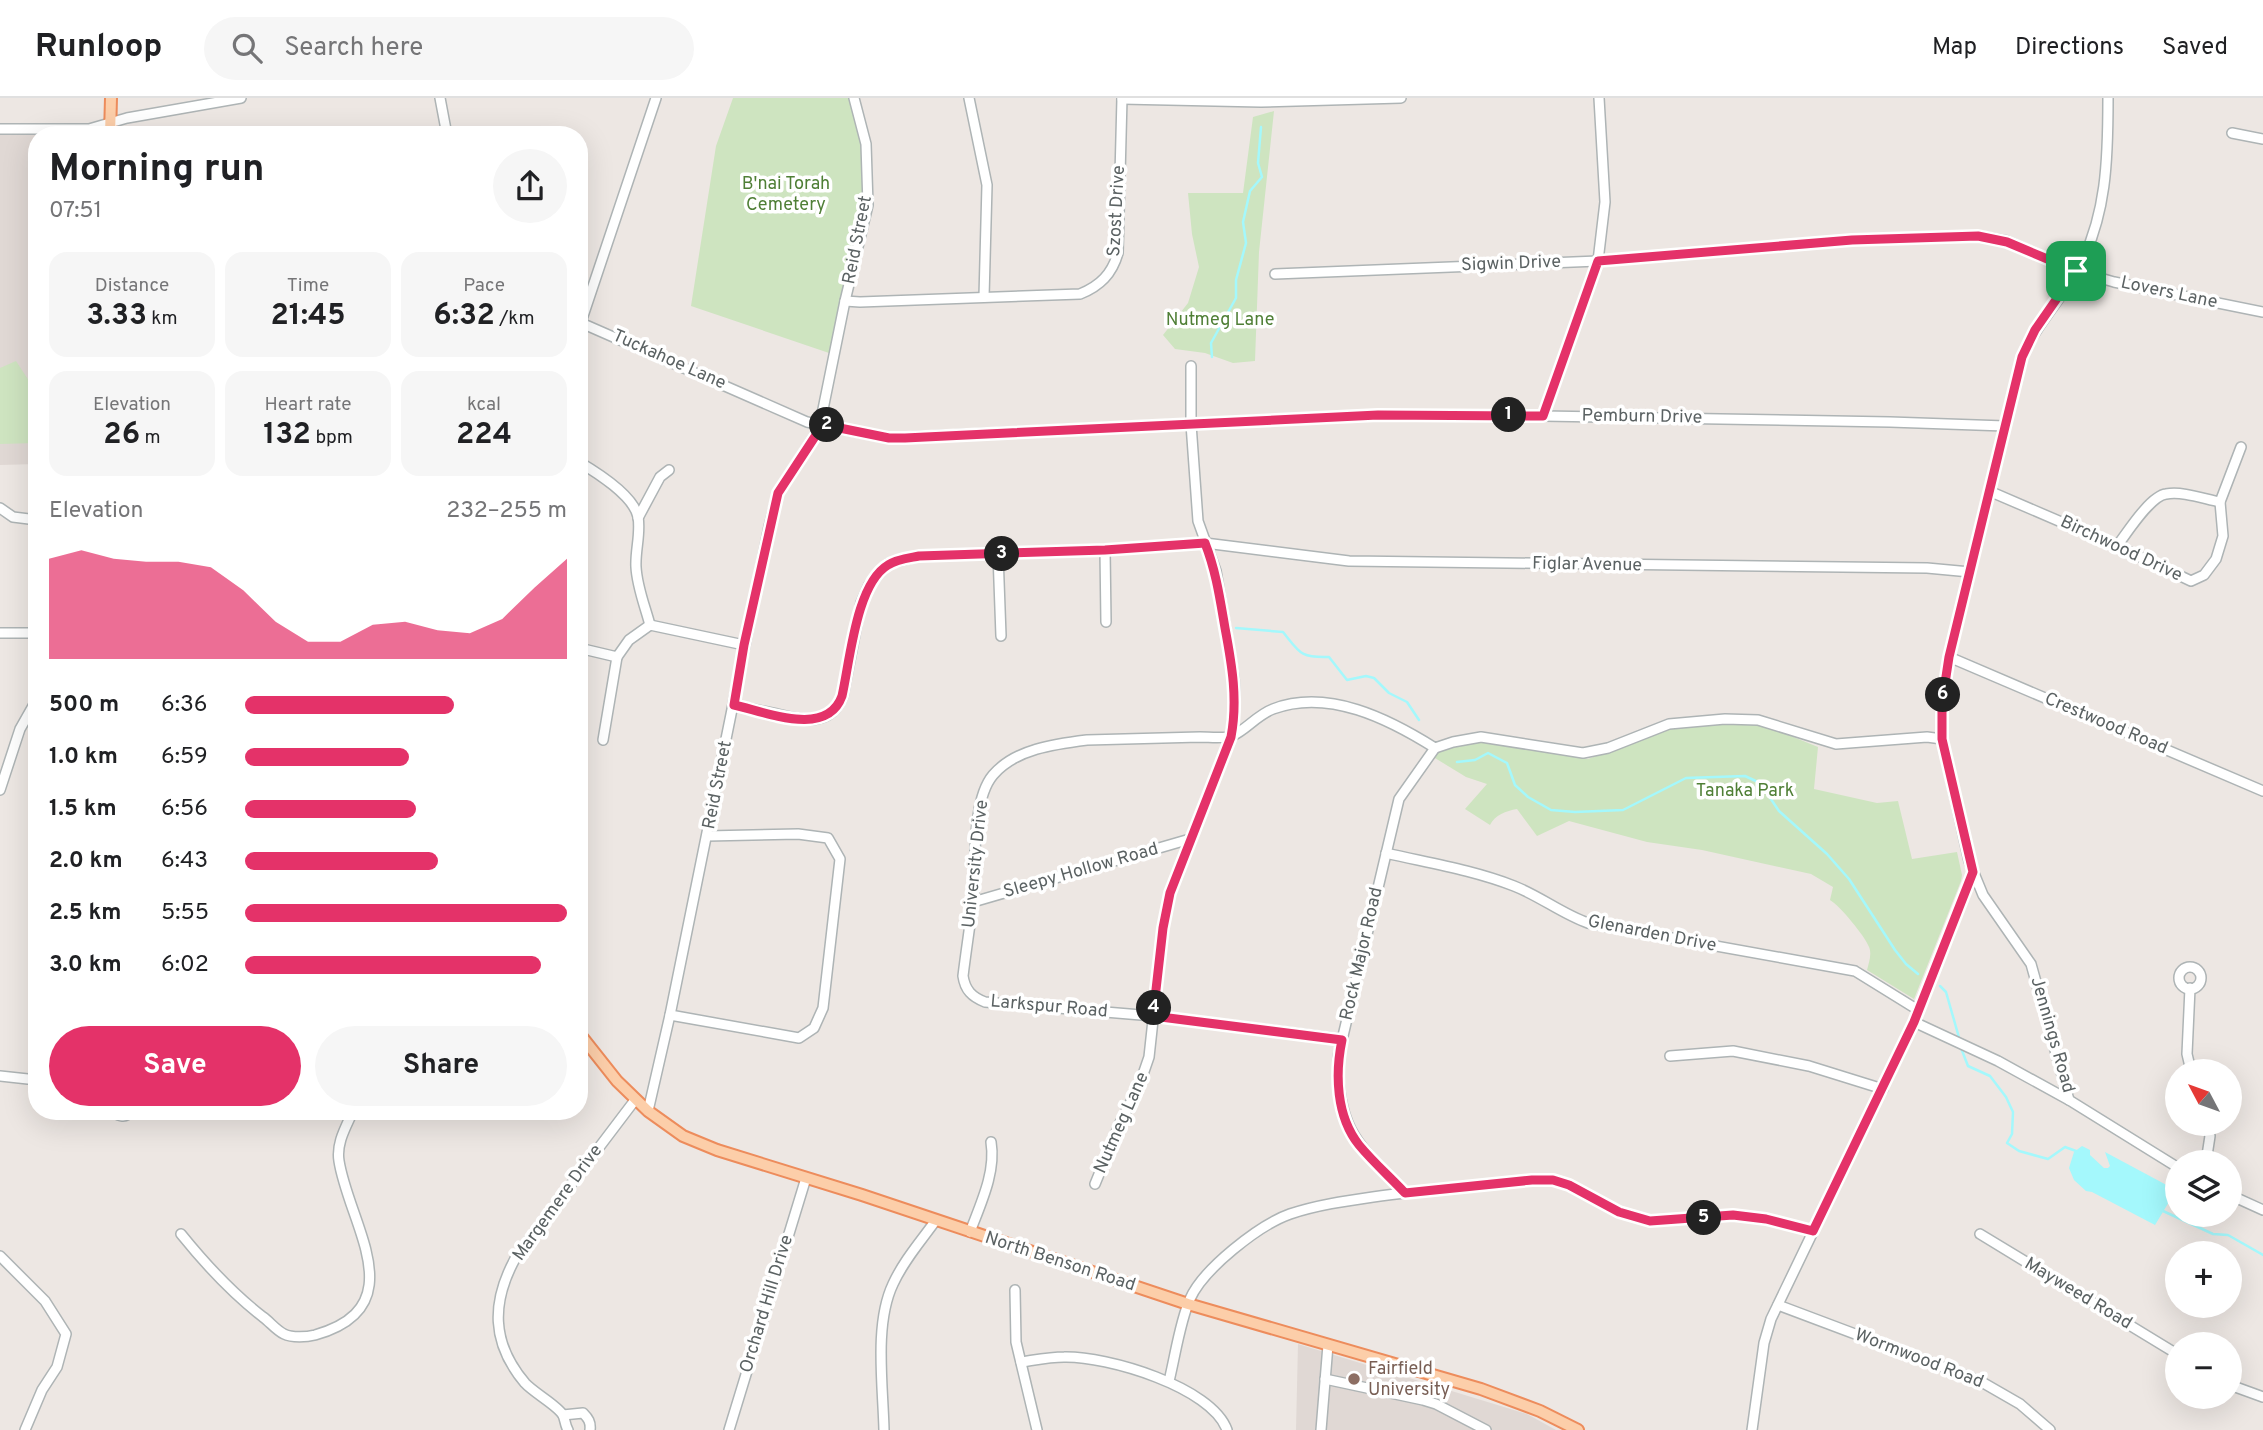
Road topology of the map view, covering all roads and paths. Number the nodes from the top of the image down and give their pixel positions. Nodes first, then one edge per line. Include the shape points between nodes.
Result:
1 (111, 98) edge
2 (241, 98) edge
3 (440, 98) edge
4 (656, 98) edge
5 (854, 98) edge
6 (969, 98) edge
7 (1122, 98) edge
8 (1401, 98) edge
9 (1599, 98) edge
10 (2108, 98) edge
11 (1374, 99) edge
12 (1261, 100) edge
13 (109, 126) edge
14 (115, 126) edge
15 (445, 126) edge
16 (0, 129) edge
17 (28, 129) edge
18 (2232, 133) dead end
19 (2263, 139) edge
20 (1598, 261) junction
21 (2076, 271) junction
22 (1275, 274) dead end
23 (984, 297) junction
24 (588, 298) edge
25 (845, 301) junction
26 (2263, 312) edge
27 (588, 326) edge
28 (1191, 366) dead end
29 (1543, 416) junction
30 (820, 424) junction
31 (1191, 424) junction
32 (2005, 426) junction
33 (2241, 447) dead end
34 (588, 467) edge
35 (669, 470) dead end
36 (1989, 491) junction
37 (2220, 502) junction
38 (0, 508) edge
39 (638, 518) junction
40 (28, 519) edge
41 (1205, 543) junction
42 (2117, 546) junction
43 (1105, 550) junction
44 (998, 554) junction
45 (1970, 572) junction
46 (1106, 622) dead end
47 (650, 625) junction
48 (0, 632) edge
49 (28, 633) edge
50 (1001, 636) dead end
51 (744, 645) junction
52 (588, 650) edge
53 (617, 657) junction
54 (1949, 657) junction
55 (734, 705) junction
56 (28, 715) edge
57 (1231, 737) junction
58 (1942, 739) junction
59 (603, 740) dead end
60 (1435, 748) junction
61 (0, 790) edge
62 (2263, 791) edge
63 (707, 836) junction
64 (1190, 839) junction
65 (1386, 853) junction
66 (1973, 872) junction
67 (973, 902) junction
68 (2190, 988) dead end
69 (968, 992) joint
70 (1918, 1010) junction
71 (670, 1015) junction
72 (1153, 1016) junction
73 (1914, 1022) junction
74 (1342, 1040) junction
75 (588, 1044) edge
76 (1670, 1056) dead end
77 (2188, 1059) edge
78 (0, 1076) edge
79 (28, 1079) edge
80 (1882, 1089) junction
81 (635, 1100) junction
82 (2069, 1100) junction
83 (648, 1111) junction
84 (349, 1120) edge
85 (991, 1142) dead end
86 (2165, 1160) edge
87 (806, 1178) junction
88 (1095, 1184) dead end
89 (1405, 1193) junction
90 (2242, 1200) edge
91 (2263, 1210) edge
92 (936, 1220) junction
93 (1813, 1231) junction
94 (970, 1232) junction
95 (181, 1234) dead end
96 (1979, 1234) dead end
97 (0, 1256) edge
98 (1015, 1290) dead end
99 (1188, 1304) junction
100 (1778, 1305) junction
101 (1328, 1345) junction
102 (2165, 1347) edge
103 (1021, 1362) junction
104 (1325, 1379) junction
105 (1169, 1381) junction
106 (2242, 1389) edge
107 (2263, 1397) edge
108 (563, 1415) junction
109 (25, 1430) edge
110 (568, 1430) edge
111 (590, 1430) edge
112 (729, 1430) edge
113 (884, 1430) edge
114 (1037, 1430) edge
115 (1227, 1430) edge
116 (1321, 1430) edge
117 (1486, 1430) edge
118 (1578, 1430) edge
119 (1752, 1430) edge
120 (2050, 1430) edge

1 - 13 main road
2 - 14 street via 127,118
3 - 15 street
4 - 24 street, Tuckahoe Lane
5 - 25 street, Reid Street via 866,144 869,205
6 - 23 street via 987,185
7 - 12 street
7 - 23 street, Szost Drive via 1118,253 1106,278 1080,295
8 - 11 street
9 - 20 street via 1605,202
10 - 21 street, Jennings Road via 2102,206
11 - 12 street
16 - 17 street
18 - 19 street
20 - 21 street, Sigwin Drive via 1852,240 1978,236 2007,242
20 - 22 street, Sigwin Drive
20 - 29 street
21 - 26 street, Lovers Lane
21 - 32 street, Jennings Road via 2028,343
23 - 25 street, Szost Drive
25 - 30 street, Reid Street
27 - 30 street, Tuckahoe Lane
28 - 31 street, Nutmeg Lane
29 - 31 street, Pemburn Drive via 1378,415
29 - 32 street, Pemburn Drive
30 - 31 street, Pemburn Drive via 905,438
30 - 51 street, Reid Street via 778,493
31 - 41 street, Nutmeg Lane via 1198,521
32 - 36 street, Jennings Road
33 - 37 street, Birchwood Drive
34 - 39 street via 630,502
35 - 39 street via 660,477
36 - 42 street, Birchwood Drive
36 - 45 street, Jennings Road
37 - 42 street via 2164,494 2151,502
37 - 42 street, Birchwood Drive via 2223,536 2216,559 2204,575 2191,581
38 - 40 street via 13,517
39 - 47 street via 638,584
41 - 43 street, Figlar Avenue
41 - 45 street, Figlar Avenue via 1349,561
41 - 57 street, Nutmeg Lane via 1216,571 1234,678
43 - 44 street, Figlar Avenue
43 - 46 street
44 - 50 street
44 - 55 street, Figlar Avenue via 919,556 883,569 864,595 840,701 822,718 807,721
45 - 54 street, Jennings Road
47 - 51 street
47 - 53 street via 629,640
48 - 49 street
51 - 55 street, Reid Street
52 - 53 street
53 - 59 street
54 - 58 street, Jennings Road
54 - 62 street, Crestwood Road
55 - 63 street, Reid Street
56 - 61 street
57 - 60 street via 1273,709 1321,704 1349,707 1401,726
57 - 64 street, Nutmeg Lane
57 - 67 street, University Drive via 1087,740 1026,753 1001,767 981,799
58 - 60 street via 1836,744 1758,720 1725,719 1669,724 1583,753 1481,737
58 - 66 street, Jennings Road
60 - 65 street, Rock Major Road via 1399,799
63 - 71 street, Reid Street
63 - 71 street via 798,834 828,838 840,859 822,1008 814,1028 799,1038
64 - 67 street, Sleepy Hollow Road
64 - 72 street, Nutmeg Lane via 1170,893
65 - 70 street, Glenarden Drive via 1516,887 1588,923 1856,971
65 - 74 street, Rock Major Road
66 - 70 street
66 - 82 street, Jennings Road via 1991,909 2031,964
67 - 69 street, University Drive via 963,976
68 - 77 street
69 - 72 street, Larkspur Road via 985,1002
70 - 73 street
71 - 83 street, Reid Street
72 - 74 street, Larkspur Road
72 - 88 street, Nutmeg Lane via 1146,1071
73 - 80 street
73 - 82 street
74 - 89 street, Rock Major Road via 1338,1089 1346,1123 1359,1144
75 - 81 main road, North Benson Road
76 - 80 street via 1733,1051 1809,1066
78 - 79 street
80 - 93 street
81 - 83 main road, North Benson Road
81 - 108 street, Margemere Drive via 516,1257 499,1298 499,1331 506,1356 526,1385
82 - 86 street, Jennings Road
83 - 87 main road, North Benson Road via 692,1140
84 - 95 street via 339,1141 339,1160 371,1264 370,1289 356,1314 336,1329 308,1337 285,1335 206,1266
85 - 94 street via 990,1172
87 - 92 main road, North Benson Road
87 - 112 street, Orchard Hill Drive
89 - 93 street via 1553,1180 1619,1212 1650,1221 1733,1215
89 - 99 street via 1324,1205 1286,1216 1223,1258
90 - 91 street
92 - 94 main road, North Benson Road
92 - 113 street via 905,1261 886,1302
93 - 100 street
94 - 99 main road, North Benson Road
96 - 102 street, Mayweed Road
97 - 109 street via 45,1301 66,1334 57,1367
98 - 103 street
99 - 101 main road, North Benson Road
99 - 105 street
100 - 119 street via 1764,1343
100 - 120 street, Wormwood Road via 1980,1381 2020,1404
101 - 104 street
101 - 118 main road, North Benson Road via 1513,1400
103 - 105 street via 1066,1357 1101,1361
103 - 114 street
104 - 116 street
104 - 117 street via 1423,1400
105 - 115 street via 1203,1400 1223,1419
106 - 107 street
108 - 110 street
108 - 111 street, Margemere Drive via 583,1413

